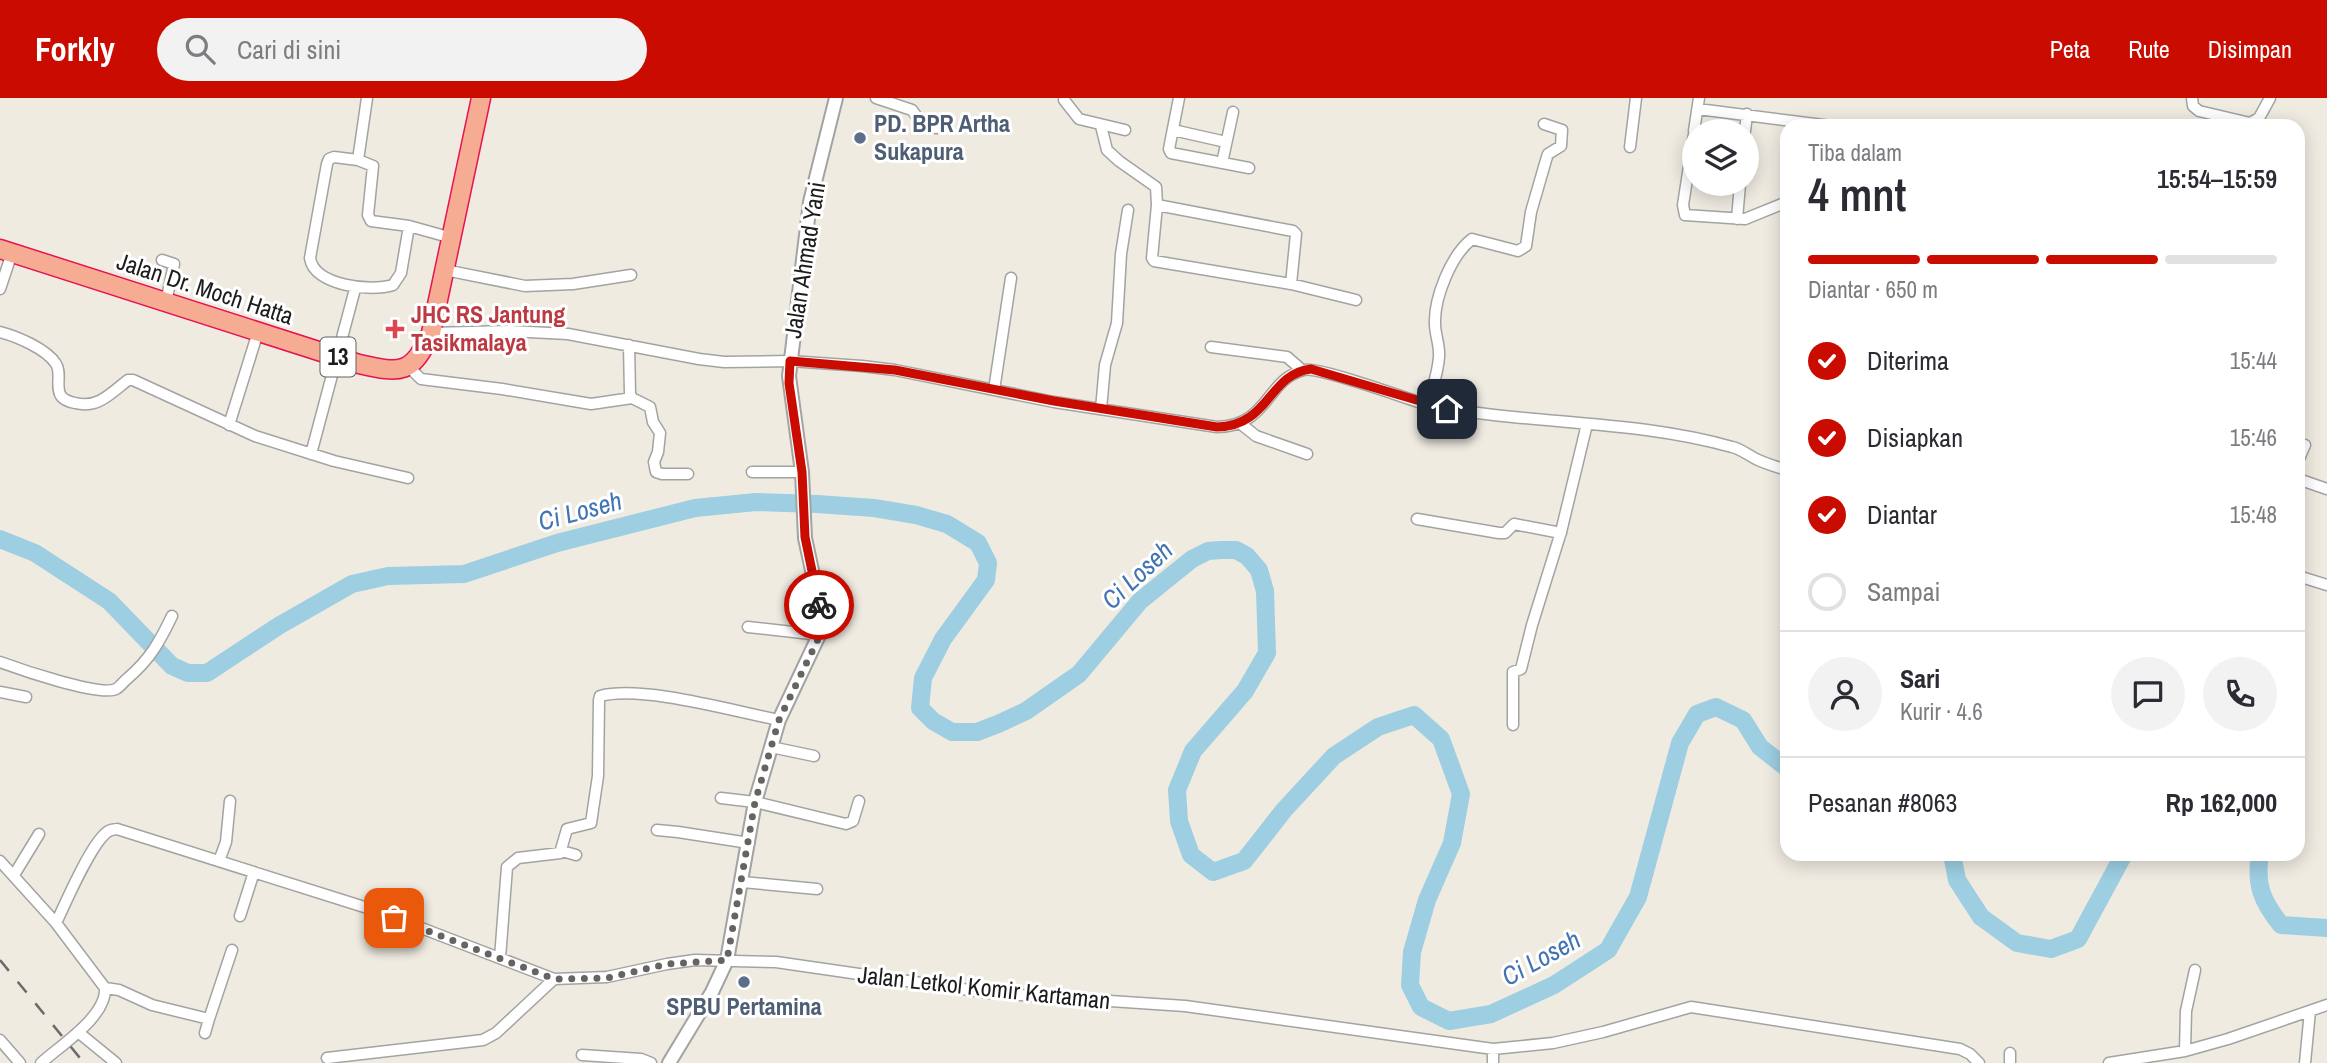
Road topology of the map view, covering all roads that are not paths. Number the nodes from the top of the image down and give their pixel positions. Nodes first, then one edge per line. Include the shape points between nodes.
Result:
1 (367, 98) edge
2 (481, 98) edge
3 (836, 98) edge
4 (876, 98) edge
5 (1179, 98) edge
6 (1636, 98) edge
7 (2192, 98) edge
8 (2270, 98) edge
9 (1060, 99) edge
10 (1699, 103) edge
11 (1233, 112) dead end
12 (1746, 114) junction
13 (1746, 119) edge
14 (2230, 119) edge
15 (2257, 119) edge
16 (1780, 120) edge
17 (1544, 124) dead end
18 (1101, 126) junction
19 (936, 128) dead end
20 (1125, 130) dead end
21 (1173, 130) junction
22 (1226, 142) junction
23 (1630, 147) dead end
24 (358, 160) junction
25 (1222, 163) junction
26 (1249, 168) dead end
27 (1684, 196) edge
28 (1739, 196) edge
29 (1157, 205) junction
30 (1780, 205) edge
31 (1128, 210) dead end
32 (1737, 219) junction
33 (409, 226) junction
34 (452, 239) junction
35 (6, 251) edge
36 (162, 260) dead end
37 (445, 270) junction
38 (631, 275) dead end
39 (1011, 278) dead end
40 (1291, 284) junction
41 (0, 289) edge
42 (355, 289) junction
43 (1356, 300) dead end
44 (166, 302) junction
45 (0, 331) edge
46 (258, 332) junction
47 (431, 333) junction
48 (629, 345) junction
49 (1211, 348) dead end
50 (336, 357) junction
51 (790, 361) junction
52 (409, 367) junction
53 (1302, 370) junction
54 (994, 390) junction
55 (632, 398) junction
56 (1428, 405) junction
57 (1101, 409) junction
58 (1241, 424) junction
59 (1587, 424) junction
60 (229, 425) junction
61 (311, 454) junction
62 (1307, 454) dead end
63 (1780, 468) edge
64 (752, 472) dead end
65 (802, 472) junction
66 (688, 474) dead end
67 (408, 478) dead end
68 (2305, 481) edge
69 (2327, 489) edge
70 (1417, 519) dead end
71 (1561, 533) junction
72 (2305, 578) edge
73 (2327, 584) edge
74 (172, 617) dead end
75 (748, 626) dead end
76 (820, 635) junction
77 (0, 662) edge
78 (0, 692) edge
79 (26, 697) dead end
80 (779, 720) junction
81 (1513, 725) dead end
82 (771, 747) junction
83 (814, 757) dead end
84 (721, 799) dead end
85 (230, 801) dead end
86 (859, 801) dead end
87 (755, 802) junction
88 (657, 830) dead end
89 (39, 834) dead end
90 (748, 843) junction
91 (562, 851) junction
92 (576, 855) dead end
93 (0, 860) edge
94 (219, 861) junction
95 (254, 872) junction
96 (14, 875) junction
97 (742, 882) junction
98 (817, 889) dead end
99 (415, 902) dead end
100 (377, 911) junction
101 (240, 916) dead end
102 (55, 923) junction
103 (412, 926) junction
104 (371, 936) dead end
105 (232, 950) dead end
106 (500, 958) junction
107 (727, 960) junction
108 (2195, 970) dead end
109 (554, 979) junction
110 (105, 988) junction
111 (2327, 1005) edge
112 (2310, 1011) junction
113 (209, 1018) junction
114 (78, 1032) junction
115 (205, 1033) dead end
116 (0, 1040) edge
117 (1493, 1049) junction
118 (2185, 1051) junction
119 (582, 1055) dead end
120 (327, 1058) dead end
121 (20, 1063) edge
122 (41, 1063) edge
123 (116, 1063) edge
124 (651, 1063) edge
125 (669, 1063) edge
126 (1493, 1063) edge
127 (1979, 1063) edge
128 (2114, 1063) edge
129 (2305, 1063) edge

1 - 24 street
2 - 34 highway
3 - 51 street, Jalan Ahmad Yani via 810,202
4 - 19 street via 912,110 922,124
5 - 21 street
6 - 23 street
7 - 14 street via 2199,111
8 - 15 street
9 - 18 street via 1079,119
10 - 12 street
11 - 22 street
12 - 13 street
12 - 16 street
17 - 56 street via 1562,130 1560,146 1548,154 1524,249 1472,239 1448,269 1434,322 1439,355
18 - 20 street
18 - 29 street via 1107,150 1155,187
21 - 22 street
21 - 25 street via 1171,153
22 - 25 street
24 - 33 street via 373,166 371,221
24 - 42 street via 329,159 310,258 321,275
25 - 26 street
27 - 32 street via 1683,212 1688,217
28 - 32 street
29 - 40 street via 1293,231
29 - 40 street via 1154,261
30 - 32 street
31 - 57 street via 1119,266 1117,323 1105,365
33 - 34 street
33 - 42 street via 397,281 385,288
34 - 37 highway
35 - 41 street
35 - 44 highway, Jalan Dr. Moch Hatta / 13
36 - 44 street via 174,264
37 - 38 street via 525,286
37 - 47 highway
39 - 54 street
40 - 43 street
42 - 50 street
44 - 46 highway, Jalan Dr. Moch Hatta / 13
45 - 60 street via 19,337 57,365 59,393 67,401 96,404 130,379
46 - 50 highway, Jalan Dr. Moch Hatta / 13
46 - 60 street
47 - 48 street via 568,334
47 - 52 highway
48 - 51 street via 724,362
48 - 55 street
49 - 53 street via 1287,357
50 - 52 highway, Jalan Dr. Moch Hatta / 13 via 375,368
50 - 61 street
51 - 54 street via 895,370
51 - 65 street, Jalan Ahmad Yani
52 - 55 street via 421,379 591,404
53 - 56 street via 1320,370
53 - 58 street
54 - 57 street
55 - 66 street via 650,407 660,433 656,472
56 - 59 street
57 - 58 street via 1217,427
58 - 62 street via 1256,436
59 - 63 street via 1735,447
59 - 71 street
60 - 61 street
61 - 67 street
64 - 65 street
65 - 76 street, Jalan Ahmad Yani via 806,547 821,612
68 - 69 street
70 - 71 street via 1499,533 1514,524
71 - 81 street via 1521,669 1513,672
72 - 73 street
74 - 77 street via 145,663 117,689 99,691
75 - 76 street
76 - 80 street, Jalan Ahmad Yani
78 - 79 street
80 - 82 street, Jalan Ahmad Yani
80 - 91 street via 665,697 600,696 592,820 567,829
82 - 83 street
82 - 87 street, Jalan Ahmad Yani
84 - 87 street
85 - 94 street
86 - 87 street via 853,821 846,824
87 - 90 street, Jalan Ahmad Yani
88 - 90 street
89 - 96 street
90 - 97 street, Jalan Ahmad Yani
91 - 92 street
91 - 106 street via 519,858 507,867
93 - 96 street
94 - 95 street, Jalan Letkol Komir Kartaman
94 - 102 street, Jalan Letkol Komir Kartaman via 120,830 108,831
95 - 100 street, Jalan Letkol Komir Kartaman
95 - 101 street
96 - 102 street
97 - 98 street
97 - 107 street, Jalan Ahmad Yani
99 - 103 street
100 - 103 street, Jalan Letkol Komir Kartaman
100 - 104 street
102 - 110 street
103 - 106 street, Jalan Letkol Komir Kartaman
105 - 113 street
106 - 109 street, Jalan Letkol Komir Kartaman
107 - 109 street, Jalan Letkol Komir Kartaman via 667,964 607,978
107 - 117 street, Jalan Letkol Komir Kartaman via 795,964 990,993 1185,1006
107 - 125 street, Jalan Ahmad Yani
108 - 118 street via 2186,1011
109 - 120 street via 483,1040
110 - 113 street
110 - 114 street via 102,1006
111 - 112 street
112 - 118 street
112 - 129 street
113 - 115 street
114 - 122 street
114 - 123 street
116 - 121 street
117 - 126 street
117 - 127 street, Jalan Letkol Komir Kartaman via 1553,1043 1691,1007 1960,1049
118 - 128 street
119 - 124 street

